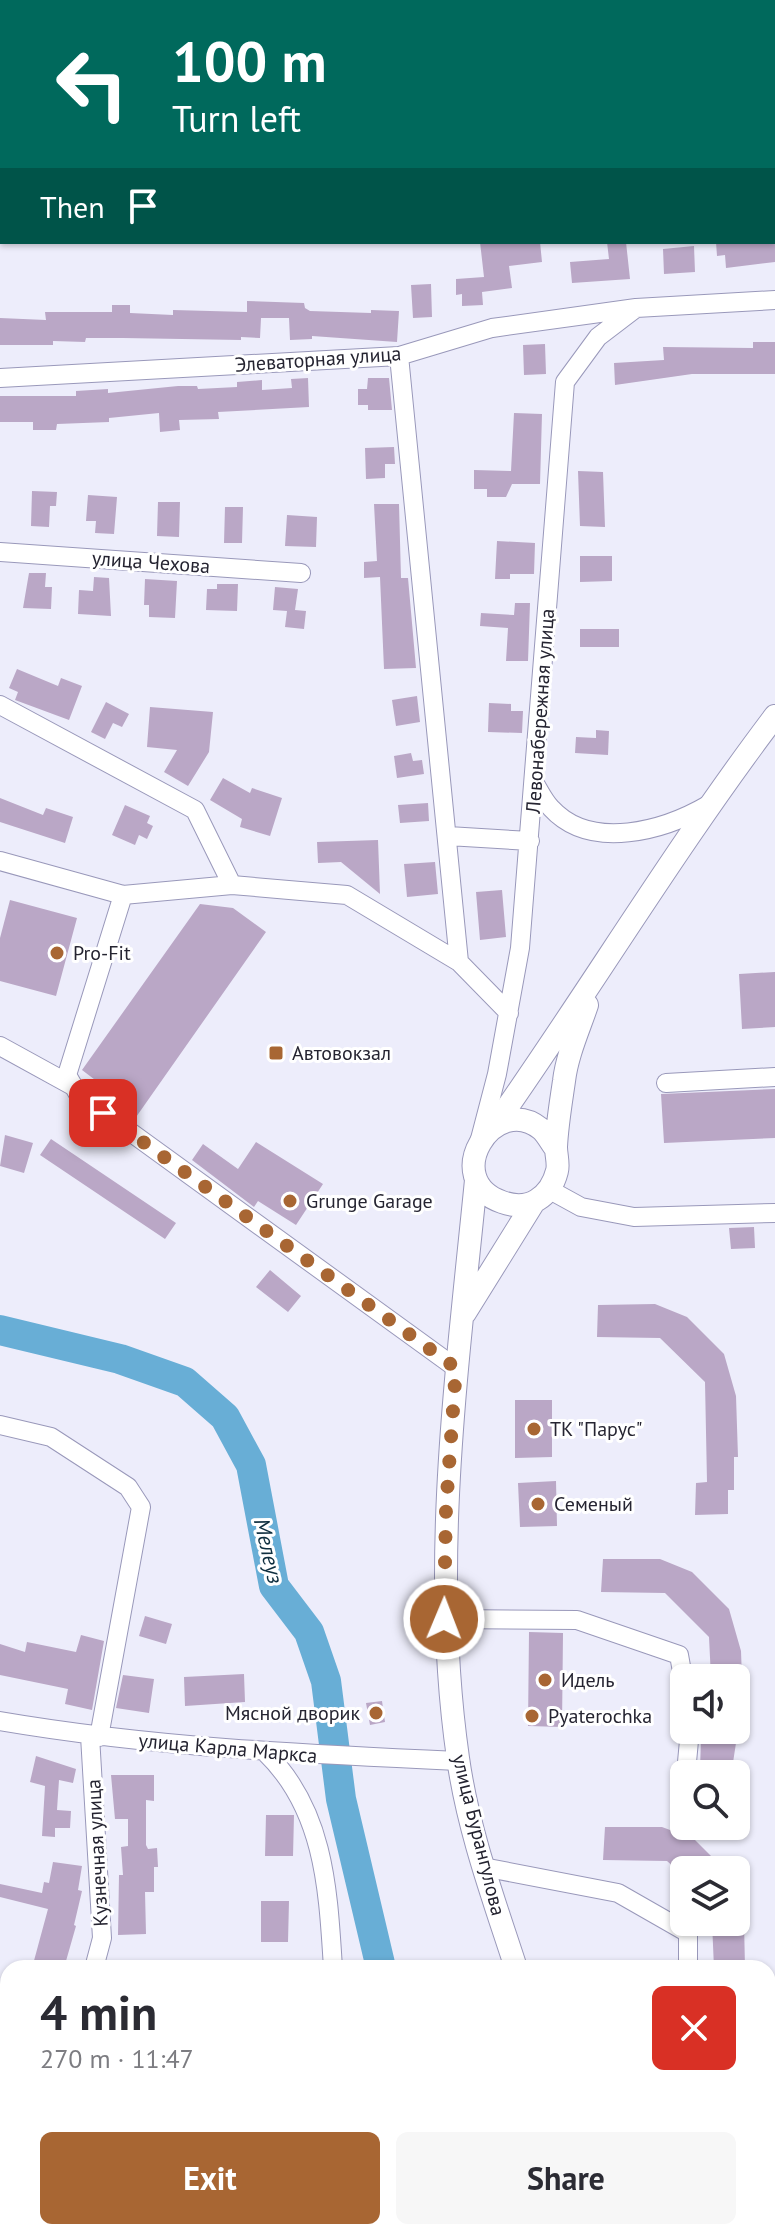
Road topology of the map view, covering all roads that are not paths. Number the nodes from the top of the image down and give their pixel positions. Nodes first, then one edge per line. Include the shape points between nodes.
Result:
1 (775, 300) edge
2 (636, 308) junction
3 (399, 356) junction
4 (0, 378) edge
5 (0, 552) edge
6 (301, 573) dead end
7 (0, 705) edge
8 (775, 716) edge
9 (534, 782) junction
10 (708, 805) junction
11 (448, 836) junction
12 (530, 841) junction
13 (0, 861) edge
14 (232, 885) junction
15 (123, 895) junction
16 (459, 962) junction
17 (593, 985) junction
18 (509, 1013) junction
19 (0, 1046) edge
20 (775, 1077) edge
21 (666, 1083) dead end
22 (71, 1085) junction
23 (488, 1132) junction
24 (556, 1149) junction
25 (476, 1180) junction
26 (542, 1196) junction
27 (775, 1213) edge
28 (462, 1317) junction
29 (456, 1368) junction
30 (0, 1425) edge
31 (444, 1619) junction
32 (681, 1664) edge
33 (0, 1721) edge
34 (95, 1737) junction
35 (265, 1752) junction
36 (458, 1761) junction
37 (483, 1867) junction
38 (96, 1960) edge
39 (332, 1960) edge
40 (513, 1960) edge
41 (688, 1960) edge

1 - 2 street, Элеваторная улица
2 - 3 street, Элеваторная улица via 492,328
2 - 9 street, Левонабережная улица via 598,337 565,382
3 - 4 street, Элеваторная улица
3 - 11 street
5 - 6 street, улица Чехова
7 - 14 street via 195,810
8 - 10 main road
9 - 10 street via 552,809 600,831 658,828
9 - 12 street, Левонабережная улица
10 - 17 main road
11 - 12 street
11 - 16 street
12 - 18 street, Левонабережная улица
13 - 15 street
14 - 15 street
14 - 16 street via 347,895
15 - 22 street via 67,1075
16 - 18 street
17 - 23 main road, улица Бурангулова
17 - 24 main road, улица Бурангулова via 565,1075
18 - 23 street, Левонабережная улица
19 - 22 street
20 - 21 street
22 - 29 street
23 - 24 main road via 518,1121 541,1129
23 - 25 main road, улица Бурангулова via 473,1158
24 - 26 main road, улица Бурангулова via 558,1169
25 - 26 main road via 490,1198 512,1206
25 - 28 main road, улица Бурангулова
26 - 27 street via 634,1217
26 - 28 main road, улица Бурангулова
28 - 29 main road, улица Бурангулова
29 - 31 main road, улица Бурангулова
30 - 34 street, Кузнечная улица via 51,1437 128,1487 141,1507
31 - 32 street via 577,1620 679,1655
31 - 36 main road, улица Бурангулова
33 - 34 street, улица Карла Маркса
34 - 35 street, улица Карла Маркса
34 - 38 street, Кузнечная улица via 102,1938
35 - 36 street, улица Карла Маркса
35 - 39 street via 296,1789 317,1838 326,1870
36 - 37 main road, улица Бурангулова
37 - 40 main road, улица Бурангулова
37 - 41 street via 618,1893 688,1933

